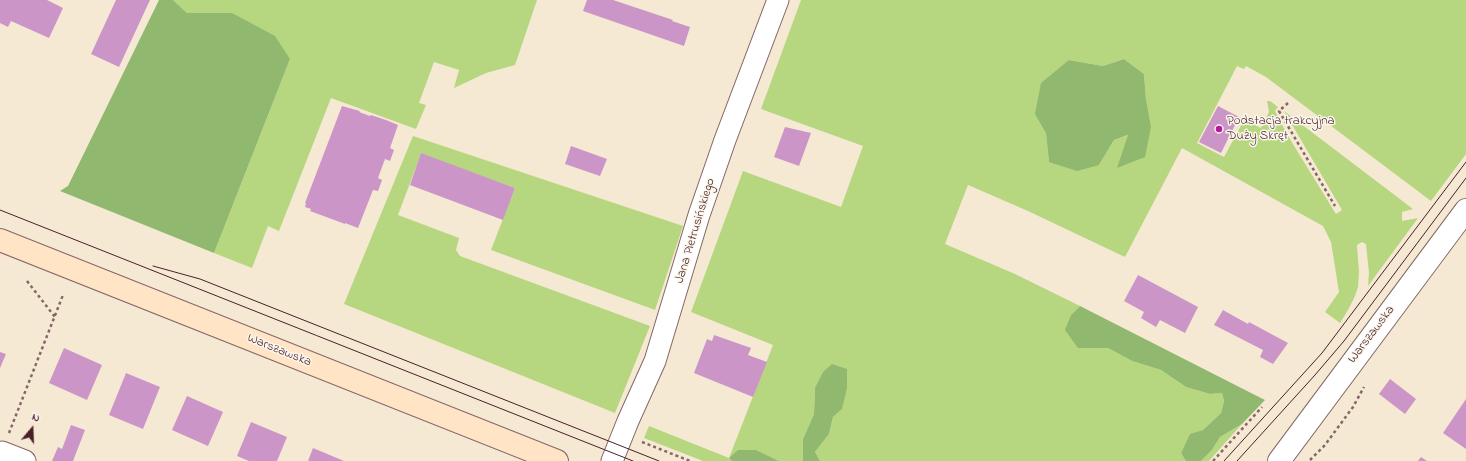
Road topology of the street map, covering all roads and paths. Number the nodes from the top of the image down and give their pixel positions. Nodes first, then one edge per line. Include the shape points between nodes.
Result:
1 (778, 0) edge
2 (1288, 103) dead end
3 (1335, 206) dead end
4 (1466, 210) edge
5 (0, 240) edge
6 (27, 281) dead end
7 (63, 295) dead end
8 (54, 317) junction
9 (1262, 407) dead end
10 (622, 436) junction
11 (2, 452) joint
12 (551, 460) edge
13 (25, 461) edge
14 (612, 461) edge
15 (690, 461) edge
16 (1213, 461) edge
17 (1279, 461) edge

1 - 10 street, Jana Pietrusińskiego via 699,215 655,361
2 - 3 path via 1279,111
4 - 17 street, Warszawska
5 - 12 main road, Warszawska
6 - 8 path
7 - 8 path
8 - 11 path
9 - 16 path
10 - 14 street, Jana Pietrusińskiego
10 - 15 path
11 - 13 street

